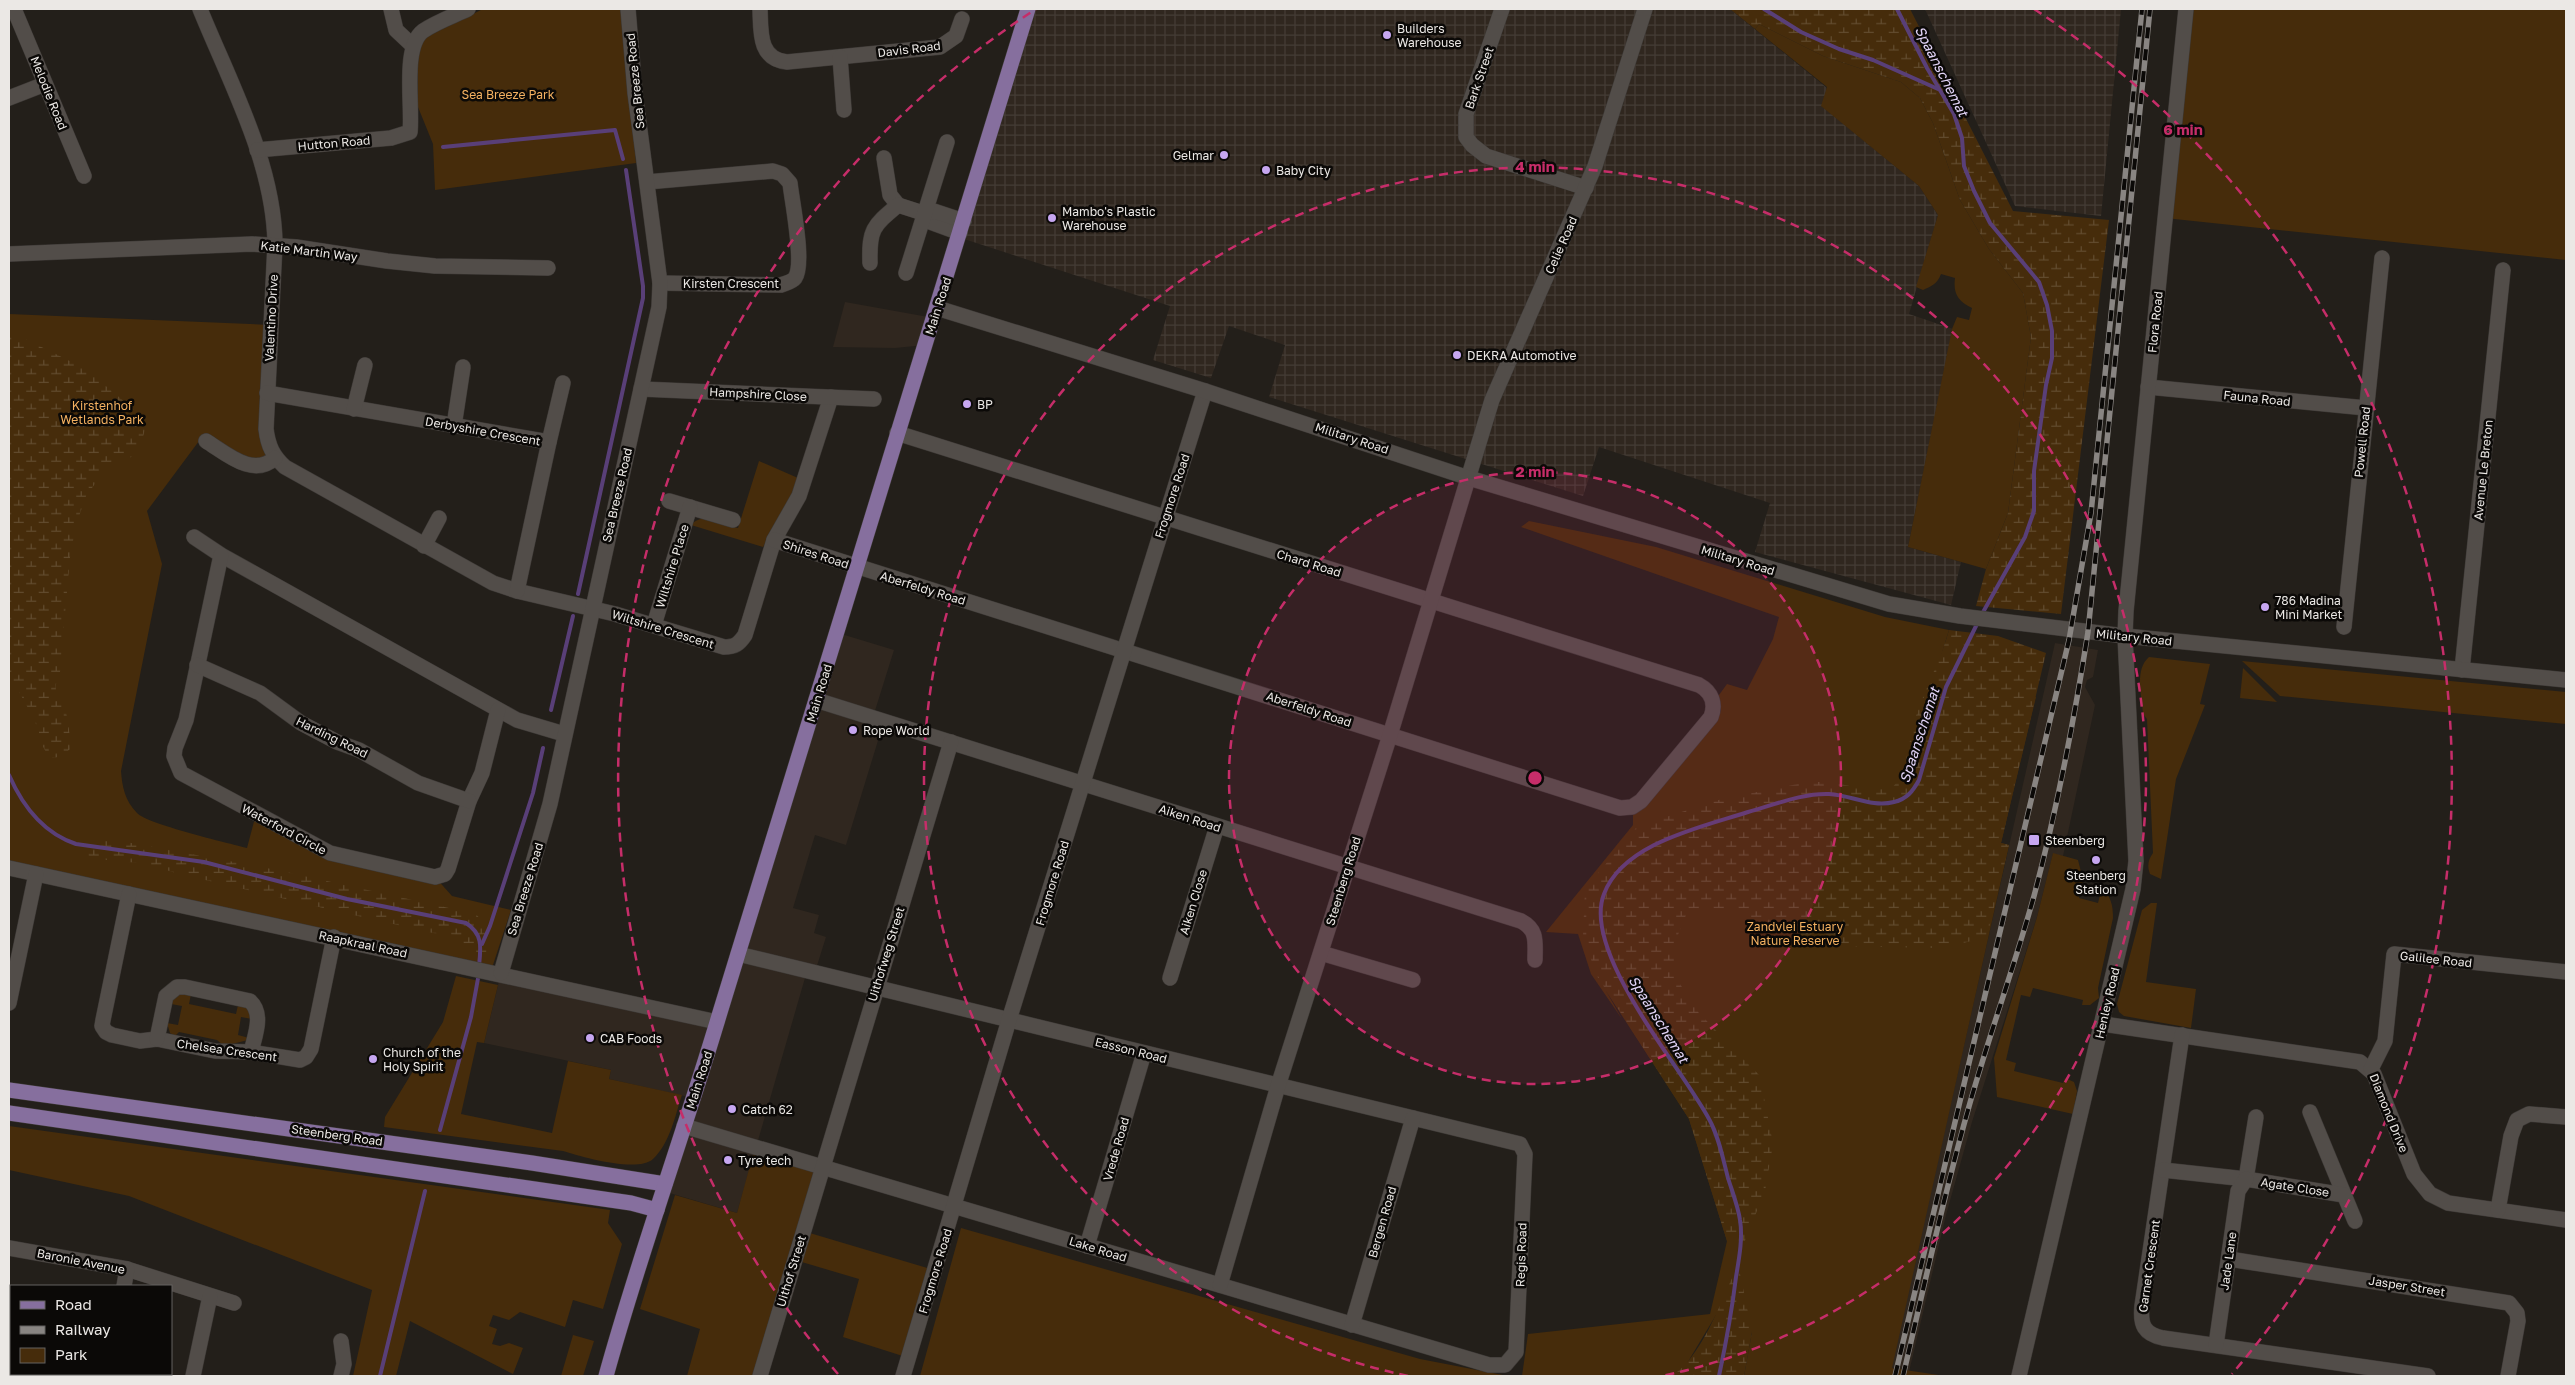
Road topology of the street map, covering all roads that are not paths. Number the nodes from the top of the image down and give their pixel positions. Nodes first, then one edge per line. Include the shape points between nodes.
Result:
1 (14, 9) edge
2 (200, 9) edge
3 (391, 9) edge
4 (468, 9) edge
5 (628, 9) edge
6 (760, 9) edge
7 (1028, 9) edge
8 (1502, 9) edge
9 (1644, 9) edge
10 (2186, 9) edge
11 (962, 19) dead end
12 (413, 46) junction
13 (840, 57) junction
14 (45, 84) junction
15 (9, 98) edge
16 (844, 110) dead end
17 (947, 142) dead end
18 (257, 150) junction
19 (884, 158) dead end
20 (84, 176) dead end
21 (647, 182) junction
22 (1586, 188) junction
23 (898, 205) junction
24 (926, 214) junction
25 (962, 227) junction
26 (275, 244) junction
27 (9, 254) edge
28 (2382, 258) dead end
29 (870, 263) dead end
30 (548, 268) dead end
31 (2503, 270) dead end
32 (906, 273) dead end
33 (660, 283) junction
34 (937, 308) junction
35 (365, 365) dead end
36 (462, 368) dead end
37 (563, 383) dead end
38 (2148, 387) junction
39 (641, 389) junction
40 (1205, 391) junction
41 (267, 393) junction
42 (831, 398) junction
43 (874, 399) dead end
44 (2366, 408) junction
45 (354, 409) junction
46 (454, 426) junction
47 (897, 433) junction
48 (206, 441) dead end
49 (549, 442) junction
50 (275, 458) junction
51 (1469, 478) junction
52 (669, 501) dead end
53 (690, 507) junction
54 (439, 518) dead end
55 (1165, 518) junction
56 (733, 520) dead end
57 (194, 536) dead end
58 (774, 540) junction
59 (424, 546) junction
60 (221, 555) junction
61 (857, 567) junction
62 (517, 591) junction
63 (1431, 602) junction
64 (592, 609) junction
65 (654, 625) junction
66 (2344, 627) dead end
67 (2125, 636) junction
68 (1123, 650) junction
69 (197, 665) junction
70 (2462, 670) junction
71 (2566, 680) edge
72 (816, 700) junction
73 (1713, 702) joint
74 (498, 710) junction
75 (564, 734) junction
76 (1390, 734) junction
77 (951, 742) junction
78 (1083, 782) junction
79 (469, 801) junction
80 (1216, 826) junction
81 (1348, 866) junction
82 (9, 868) edge
83 (36, 874) junction
84 (129, 894) junction
85 (334, 937) junction
86 (1321, 953) junction
87 (738, 954) junction
88 (1535, 960) dead end
89 (496, 972) junction
90 (2566, 972) edge
91 (1170, 978) dead end
92 (1413, 980) dead end
93 (876, 986) junction
94 (9, 1003) edge
95 (1009, 1020) junction
96 (718, 1022) junction
97 (2103, 1024) junction
98 (2182, 1035) junction
99 (157, 1039) junction
100 (251, 1052) junction
101 (1144, 1053) junction
102 (2370, 1069) junction
103 (1278, 1086) junction
104 (9, 1090) edge
105 (2310, 1112) dead end
106 (9, 1113) edge
107 (2256, 1117) dead end
108 (2566, 1117) edge
109 (1413, 1118) junction
110 (684, 1126) junction
111 (1524, 1148) joint
112 (823, 1166) junction
113 (2163, 1170) junction
114 (2246, 1179) junction
115 (665, 1184) junction
116 (2344, 1195) junction
117 (955, 1205) junction
118 (656, 1210) junction
119 (2498, 1210) junction
120 (2355, 1220) dead end
121 (2566, 1220) edge
122 (1088, 1246) junction
123 (9, 1248) edge
124 (2229, 1259) junction
125 (127, 1269) junction
126 (124, 1285) edge
127 (1220, 1286) junction
128 (210, 1296) junction
129 (234, 1303) dead end
130 (1352, 1325) junction
131 (341, 1341) dead end
132 (2216, 1345) junction
133 (1511, 1361) joint
134 (2020, 1370) edge
135 (194, 1376) edge
136 (341, 1376) edge
137 (606, 1376) edge
138 (760, 1376) edge
139 (903, 1376) edge
140 (2428, 1376) edge
141 (2508, 1376) edge

1 - 14 street, Melodie Road
2 - 18 street, Valentino Drive
3 - 12 street via 396,30
4 - 12 street via 422,32
5 - 21 street, Sea Breeze Road
6 - 13 street, Davis Road via 762,41 770,57 786,62
7 - 25 main road, Main Road
8 - 22 street, Bark Street via 1466,114 1466,137 1486,156
9 - 22 street, Celie Road
10 - 38 street, Flora Road
11 - 13 street, Davis Road via 956,36 940,47
12 - 18 street, Hutton Road via 410,132 391,138
13 - 16 street
14 - 15 street
14 - 20 street, Melodie Road
17 - 24 street
18 - 26 street, Valentino Drive via 265,172
19 - 23 street via 890,195
21 - 33 street, Sea Breeze Road
21 - 33 street, Kirsten Crescent via 773,171 782,174 790,183 799,262 795,278 790,282 781,285
22 - 51 street, Celie Road via 1492,400
23 - 24 street
23 - 29 street via 876,223 869,245
24 - 25 street via 930,222
24 - 32 street
25 - 34 main road, Main Road
26 - 27 street, Katie Martin Way
26 - 30 street, Katie Martin Way via 387,262
26 - 41 street, Valentino Drive
28 - 44 street, Powell Road
31 - 70 street, Avenue Le Breton
33 - 39 street, Sea Breeze Road via 659,307
34 - 40 street, Military Road
34 - 47 main road, Main Road
35 - 45 street
36 - 46 street
37 - 49 street
38 - 44 street, Fauna Road
38 - 67 street, Flora Road
39 - 42 street, Hampshire Close
39 - 64 street, Sea Breeze Road
40 - 51 street, Military Road
40 - 55 street, Frogmore Road
41 - 45 street, Derbyshire Crescent
41 - 50 street, Valentino Drive via 266,430
42 - 43 street, Hampshire Close
42 - 58 street, Wiltshire Crescent via 799,496
44 - 66 street, Powell Road
45 - 46 street, Derbyshire Crescent
46 - 49 street, Derbyshire Crescent
47 - 55 street, Chard Road
47 - 61 main road, Main Road
48 - 50 street via 251,467 260,468
49 - 62 street, Derbyshire Crescent
50 - 59 street via 285,467
51 - 63 street, Steenberg Road
51 - 67 street, Military Road via 1860,597 1960,616
52 - 53 street, Wiltshire Place
53 - 56 street, Wiltshire Place
53 - 65 street, Wiltshire Place
54 - 59 street
55 - 63 street, Chard Road
55 - 68 street, Frogmore Road
57 - 60 street
58 - 61 street, Shires Road
58 - 65 street, Wiltshire Crescent via 745,635 736,645 724,647
59 - 62 street via 492,582
60 - 69 street, Waterford Circle
60 - 74 street
61 - 68 street, Aberfeldy Road
61 - 72 main road, Main Road
62 - 64 street
63 - 73 street, Chard Road via 1699,685 1706,689
63 - 76 street, Steenberg Road
64 - 65 street, Wiltshire Crescent
64 - 75 street, Sea Breeze Road
67 - 70 street, Military Road
67 - 97 street, Henley Road via 2135,874
68 - 76 street, Aberfeldy Road
68 - 78 street, Frogmore Road
69 - 79 street, Harding Road via 260,694 301,723 418,783
69 - 79 street, Waterford Circle via 186,720 174,756 181,773 330,853 441,876 448,869
70 - 71 street, Military Road
72 - 77 street, Aiken Road
72 - 87 main road, Main Road
73 - 76 street, Aberfeldy Road via 1711,717 1641,801 1629,808 1620,808
74 - 75 street via 517,720
74 - 79 street, Waterford Circle via 482,773
75 - 89 street, Sea Breeze Road via 550,804
76 - 81 street, Steenberg Road
77 - 78 street, Aiken Road
77 - 93 street, Uithofweg Street
78 - 80 street, Aiken Road
78 - 95 street, Frogmore Road
80 - 81 street, Aiken Road
80 - 91 street, Aiken Close
81 - 86 street, Steenberg Road
81 - 88 street, Aiken Road via 1528,925 1536,936
82 - 83 street, Raapkraal Road
83 - 84 street, Raapkraal Road
83 - 94 street
84 - 85 street, Raapkraal Road
84 - 99 street, Chelsea Crescent via 102,1026 112,1035 140,1041
85 - 89 street, Raapkraal Road
85 - 100 street, Chelsea Crescent via 308,1055 294,1060
86 - 92 street
86 - 103 street, Steenberg Road
87 - 93 street, Easson Road
87 - 96 main road, Main Road
89 - 96 street, Raapkraal Road
90 - 102 street, Galilee Road via 2394,954 2385,1041
93 - 95 street, Easson Road
93 - 112 street, Uithofweg Street
95 - 101 street, Easson Road
95 - 117 street, Frogmore Road
96 - 110 main road, Main Road
97 - 98 street, Diamond Drive
97 - 134 street, Henley Road
98 - 102 street, Diamond Drive via 2350,1060 2365,1064
98 - 113 street, Garnet Crescent
99 - 100 street, Chelsea Crescent via 215,1051
99 - 100 street via 166,996 176,987 185,987 250,1001 256,1006 258,1018
101 - 103 street, Easson Road
101 - 122 street, Vrede Road
102 - 119 street, Diamond Drive via 2414,1174 2425,1189 2448,1202
103 - 109 street, Easson Road
103 - 127 street, Steenberg Road
104 - 115 main road, Steenberg Road via 460,1152
105 - 116 street, Agate Close
106 - 118 main road, Steenberg Road via 458,1177 631,1203
107 - 114 street, Agate Close
108 - 119 street via 2529,1114 2519,1118 2511,1136
109 - 111 street, Easson Road via 1520,1144
109 - 130 street, Bergen Road
110 - 112 street, Lake Road
110 - 115 main road, Main Road
111 - 133 street, Regis Road via 1518,1335
112 - 117 street, Lake Road
112 - 138 street, Uithof Street
113 - 114 street, Agate Close
113 - 132 street, Garnet Crescent via 2142,1324 2152,1336
114 - 116 street, Agate Close
114 - 124 street, Jade Lane via 2238,1192
115 - 118 main road, Main Road
116 - 120 street, Agate Close
117 - 122 street, Lake Road
117 - 139 street, Frogmore Road
118 - 137 main road, Main Road
119 - 121 street, Diamond Drive
122 - 127 street, Lake Road
123 - 125 street, Baronie Avenue
124 - 132 street, Jade Lane
124 - 141 street, Jasper Street via 2508,1303 2517,1313 2518,1321
125 - 126 street
125 - 128 street, Baronie Avenue
127 - 130 street, Lake Road
128 - 129 street, Baronie Avenue
128 - 135 street
130 - 133 street, Lake Road via 1489,1366 1505,1365
131 - 136 street via 344,1364
132 - 140 street, Garnet Crescent

